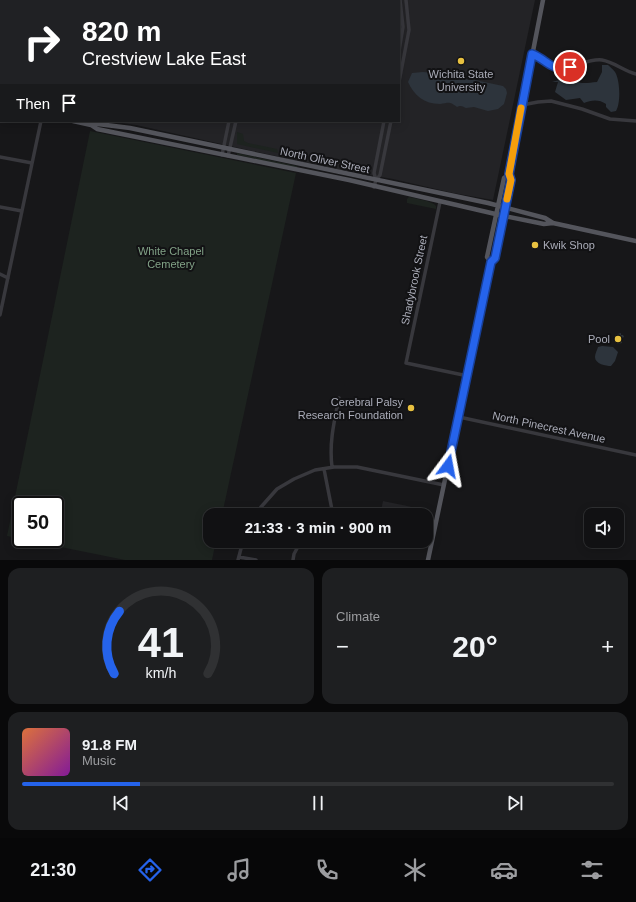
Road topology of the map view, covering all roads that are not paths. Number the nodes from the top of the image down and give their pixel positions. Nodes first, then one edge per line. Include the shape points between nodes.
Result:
1 (400, 0) edge
2 (406, 0) edge
3 (544, 0) edge
4 (400, 45) edge
5 (532, 54) junction
6 (636, 74) edge
7 (400, 77) edge
8 (522, 105) junction
9 (636, 121) edge
10 (41, 122) edge
11 (229, 122) edge
12 (236, 122) edge
13 (384, 122) edge
14 (391, 122) edge
15 (91, 123) edge
16 (224, 148) junction
17 (230, 149) junction
18 (222, 155) junction
19 (228, 156) junction
20 (0, 157) edge
21 (32, 163) junction
22 (509, 174) junction
23 (376, 180) junction
24 (374, 186) junction
25 (440, 202) junction
26 (498, 206) junction
27 (0, 207) edge
28 (505, 208) junction
29 (22, 211) junction
30 (496, 214) junction
31 (504, 216) junction
32 (553, 223) junction
33 (636, 241) edge
34 (491, 262) junction
35 (0, 274) edge
36 (8, 278) junction
37 (0, 315) edge
38 (468, 376) junction
39 (339, 398) dead end
40 (459, 416) junction
41 (636, 455) edge
42 (332, 467) junction
43 (324, 469) junction
44 (444, 485) junction
45 (260, 508) edge
46 (332, 508) edge
47 (433, 535) edge
48 (241, 548) edge
49 (298, 548) edge
50 (430, 548) edge
51 (238, 558) edge
52 (256, 560) edge
53 (292, 560) edge
54 (428, 560) edge

1 - 4 street via 403,27
2 - 7 street via 409,30
3 - 5 main road
5 - 6 street via 548,65 558,68 601,60
5 - 8 main road
8 - 9 street via 551,101 610,120
8 - 22 main road
10 - 21 street
11 - 16 street
12 - 17 street
13 - 23 street via 374,174
14 - 23 street via 380,175
15 - 16 main road, North Oliver Street via 130,128
15 - 18 main road, North Oliver Street via 97,129
16 - 17 main road, North Oliver Street
16 - 18 street
17 - 19 street
17 - 23 main road, North Oliver Street
18 - 19 main road, North Oliver Street
19 - 24 main road, North Oliver Street
20 - 21 street
21 - 29 street
22 - 26 main road via 504,178
22 - 28 main road via 511,180
23 - 24 street
23 - 26 main road, North Oliver Street
24 - 25 main road, North Oliver Street
25 - 30 main road, North Oliver Street
25 - 38 street, Shadybrook Street via 406,363
26 - 28 main road, North Oliver Street
26 - 30 main road
27 - 29 street
28 - 31 main road
28 - 32 main road, North Oliver Street via 545,218
29 - 36 street
30 - 31 main road, North Oliver Street
30 - 34 main road via 487,257
31 - 32 main road, North Oliver Street via 544,224
31 - 34 main road via 495,258
32 - 33 main road, North Oliver Street
34 - 38 main road
35 - 36 street
36 - 37 street
38 - 40 main road
39 - 42 street via 331,440
40 - 41 street, North Pinecrest Avenue
40 - 44 main road
42 - 43 street
42 - 44 street via 356,467
43 - 45 street via 311,470 277,489
43 - 46 street
44 - 47 main road
48 - 51 street
49 - 53 street
50 - 54 main road
51 - 52 street

